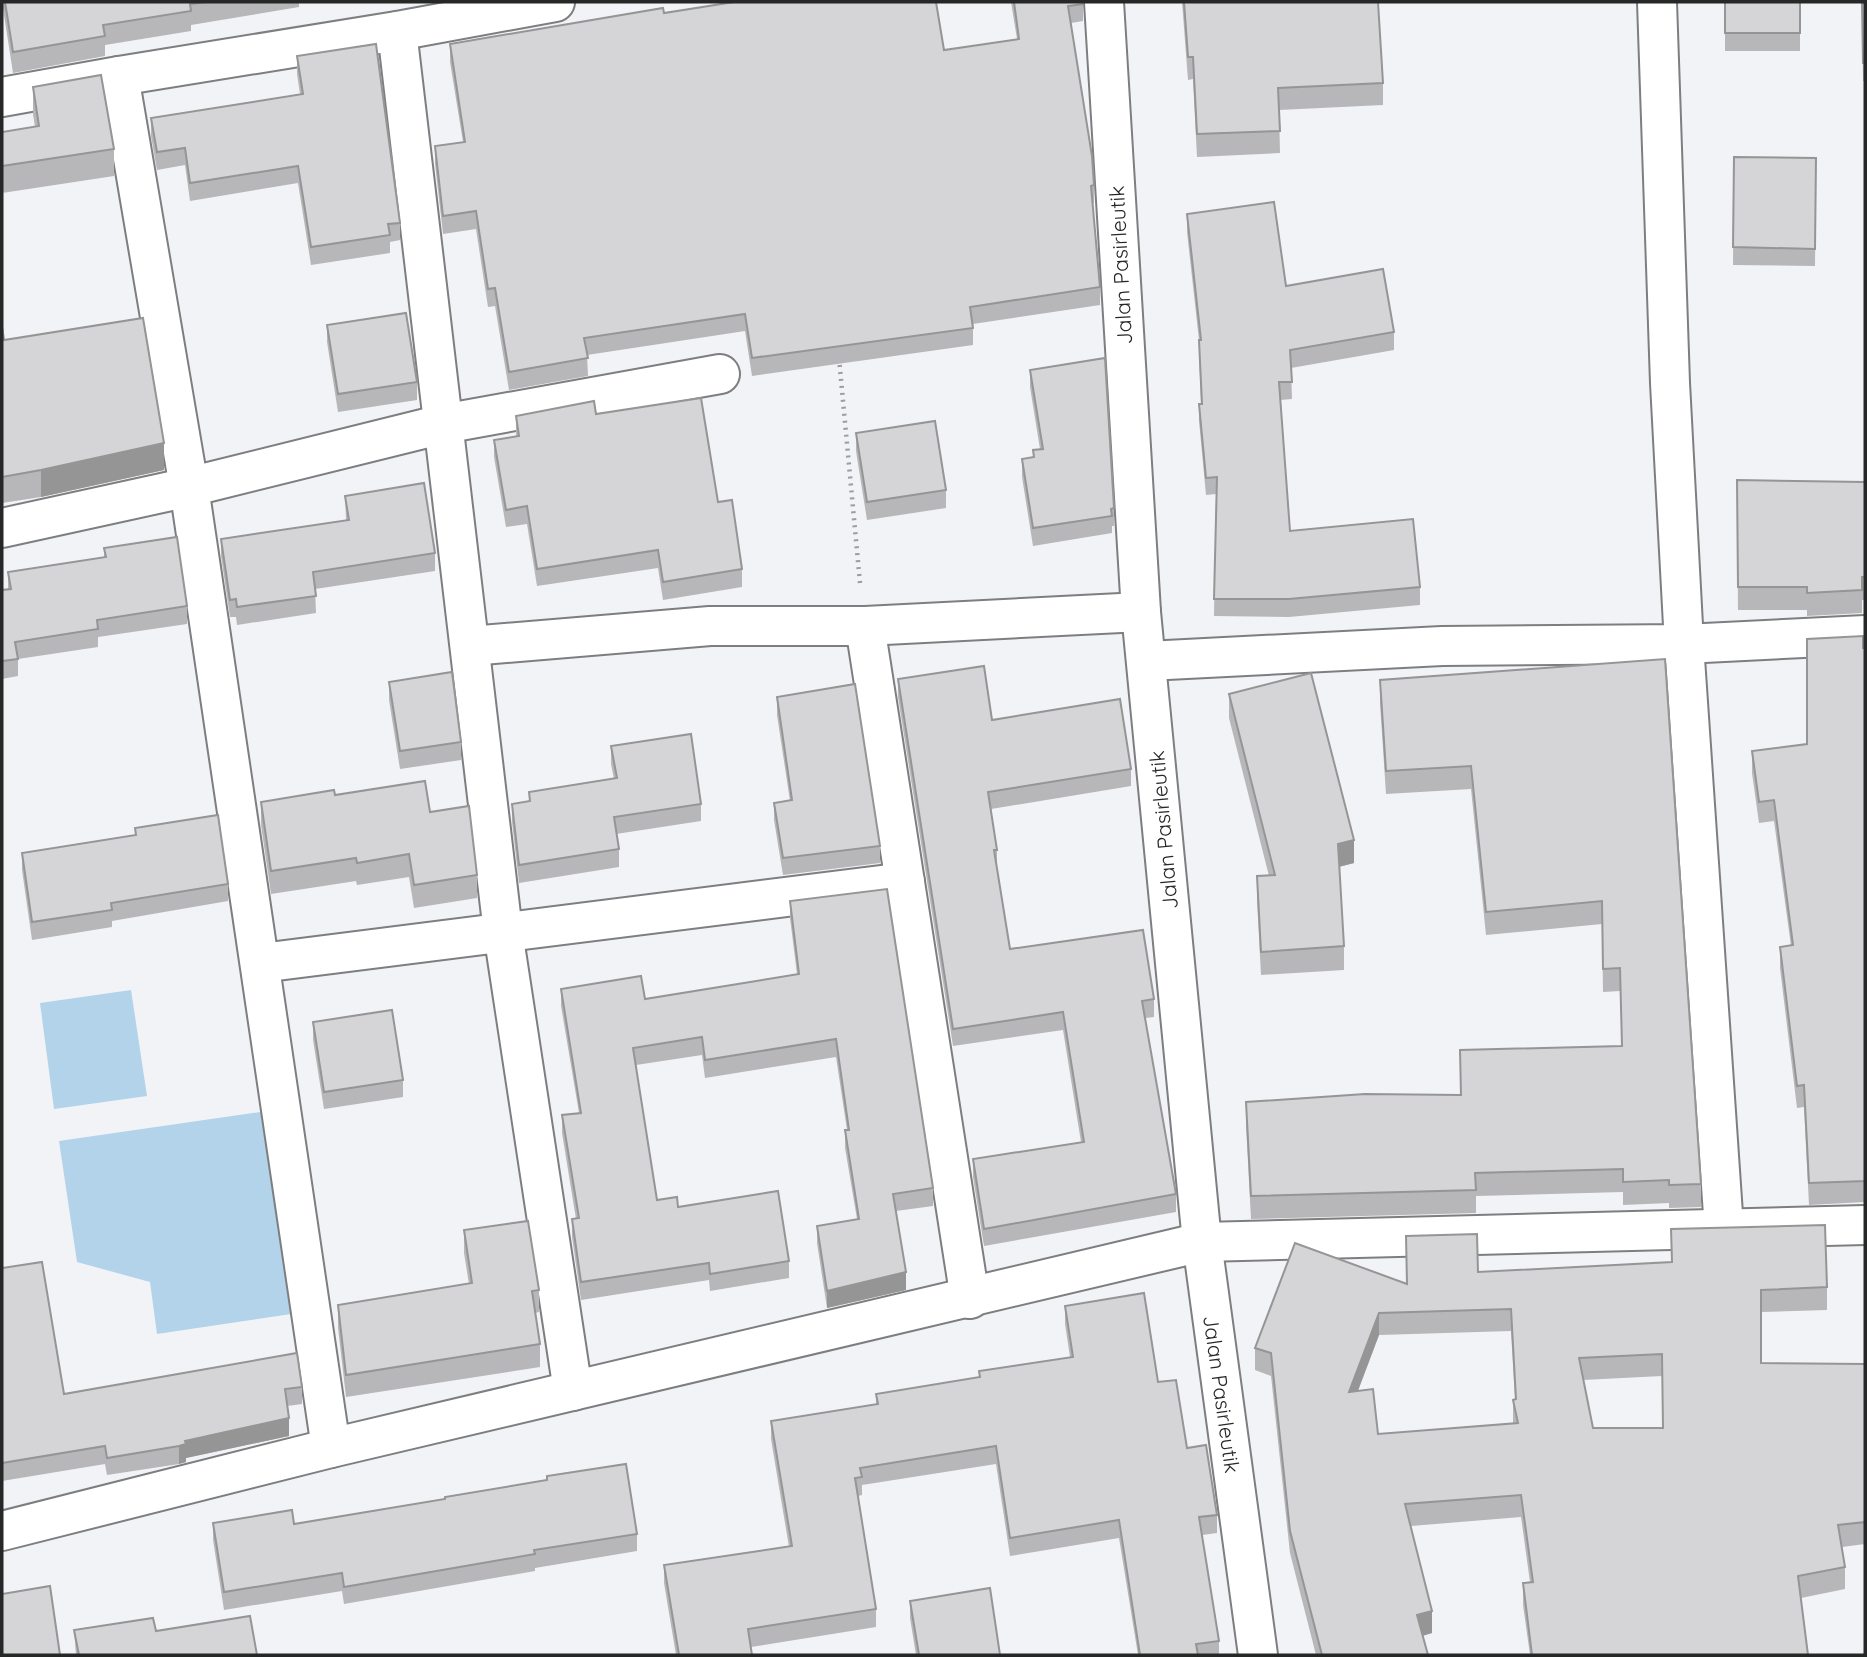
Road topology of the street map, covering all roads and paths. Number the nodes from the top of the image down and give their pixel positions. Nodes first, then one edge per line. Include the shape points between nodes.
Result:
1 (555, 2) edge
2 (1104, 2) edge
3 (1657, 2) edge
4 (397, 31) junction
5 (119, 76) junction
6 (2, 97) edge
7 (838, 348) edge
8 (720, 374) dead end
9 (443, 424) junction
10 (189, 487) junction
11 (2, 528) edge
12 (1141, 612) junction
13 (864, 626) junction
14 (1865, 635) edge
15 (1684, 644) junction
16 (470, 646) junction
17 (1147, 661) junction
18 (905, 882) junction
19 (503, 932) junction
20 (261, 963) junction
21 (1865, 1225) edge
22 (1724, 1229) junction
23 (1202, 1242) junction
24 (970, 1298) junction
25 (573, 1391) junction
26 (331, 1448) junction
27 (2, 1531) edge
28 (1258, 1655) edge

1 - 4 street
2 - 12 street, Jalan Pasirleutik
3 - 15 street
4 - 5 street
4 - 9 street
5 - 6 street
5 - 10 street
7 - 13 path
8 - 9 street
9 - 10 street
9 - 16 street
10 - 11 street
10 - 20 street
12 - 13 street
12 - 17 street, Jalan Pasirleutik
13 - 16 street via 710,626
13 - 18 street
14 - 15 street
15 - 17 street via 1442,646
15 - 22 street
16 - 19 street
17 - 23 street, Jalan Pasirleutik
18 - 19 street
18 - 24 street
19 - 20 street
19 - 25 street
20 - 26 street
21 - 22 street
22 - 23 street
23 - 24 street
23 - 28 street, Jalan Pasirleutik
24 - 25 street
25 - 26 street
26 - 27 street

